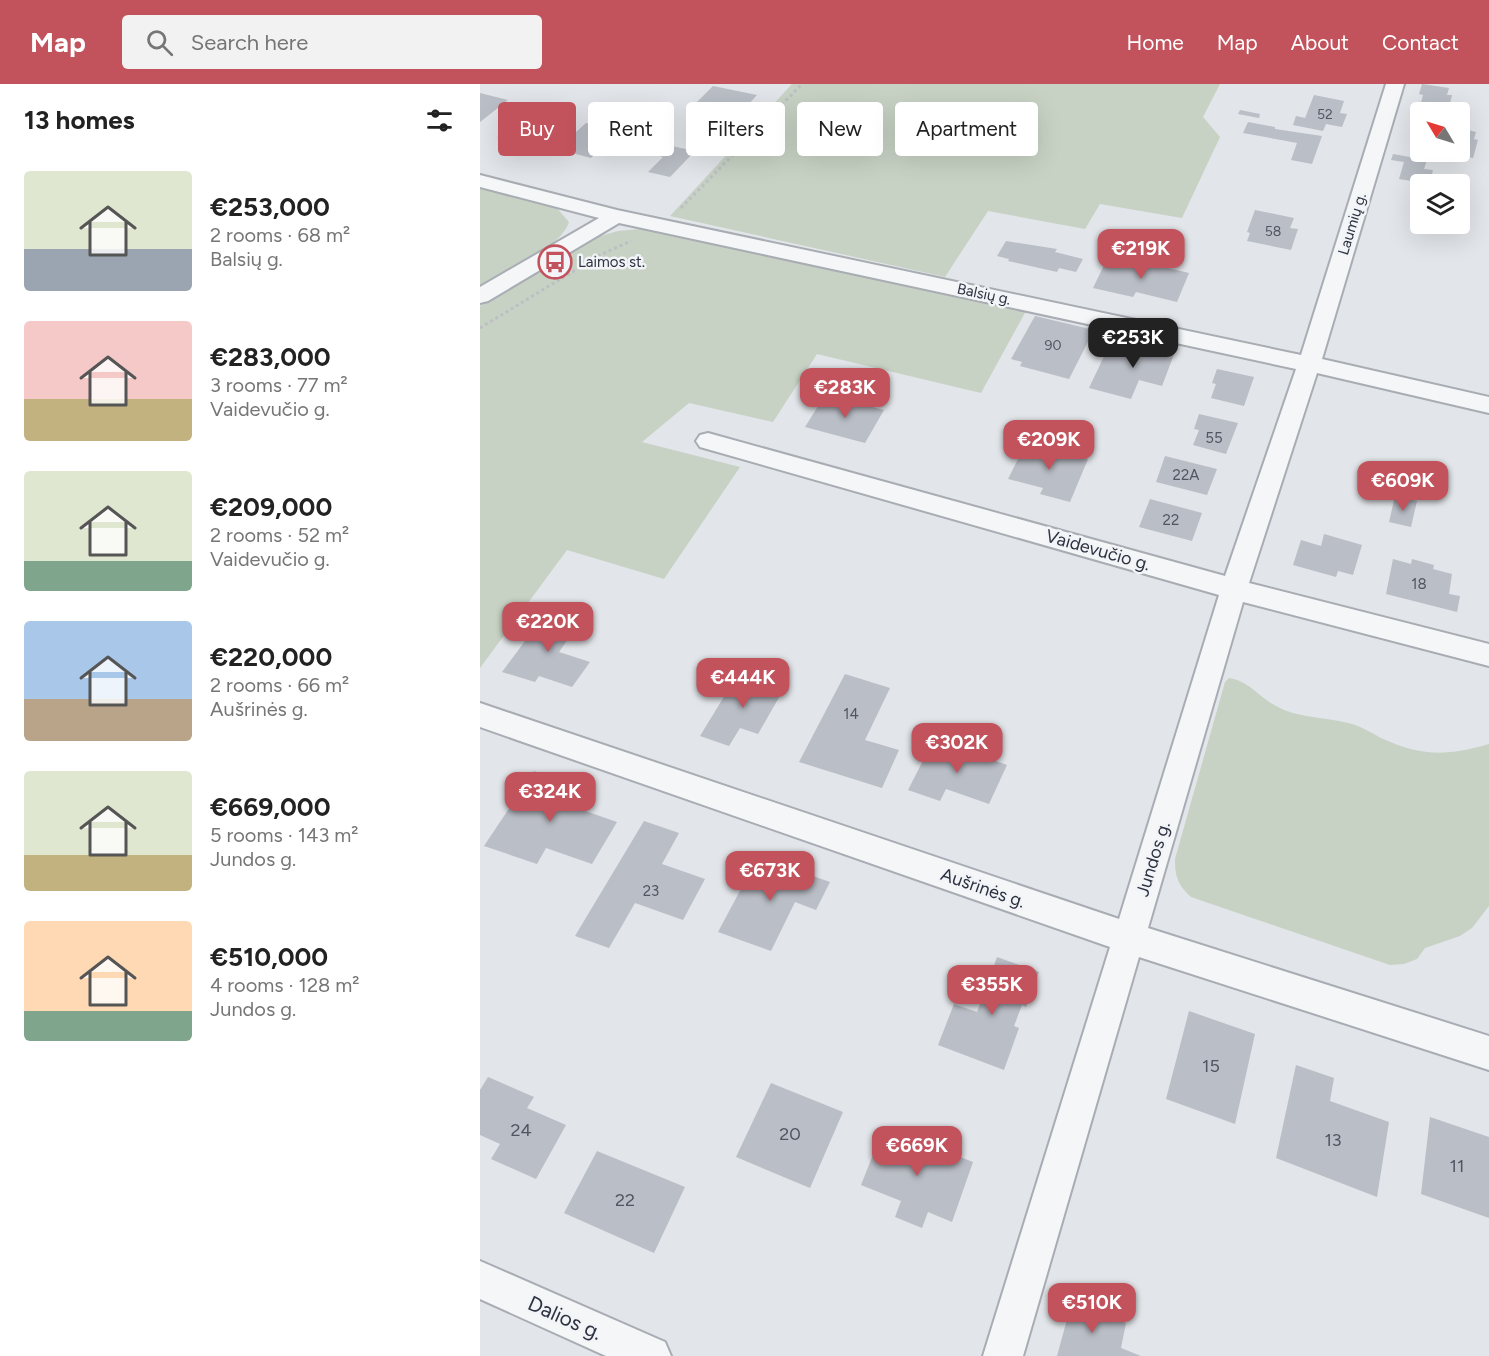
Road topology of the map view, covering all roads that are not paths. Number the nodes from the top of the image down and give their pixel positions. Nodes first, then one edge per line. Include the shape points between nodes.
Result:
1 (1395, 84) edge
2 (480, 181) edge
3 (616, 216) junction
4 (480, 297) edge
5 (1309, 364) junction
6 (1489, 405) edge
7 (708, 441) dead end
8 (1234, 589) junction
9 (1489, 655) edge
10 (480, 715) edge
11 (1129, 938) junction
12 (1489, 1053) edge
13 (480, 1280) edge
14 (651, 1356) edge
15 (1003, 1356) edge

1 - 5 street, Laumių g.
2 - 3 street, Balsių g.
3 - 4 street
3 - 5 street, Balsių g.
5 - 6 street, Balsių g.
5 - 8 street, Jundos g.
7 - 8 street, Vaidevučio g.
8 - 9 street, Vaidevučio g.
8 - 11 street, Jundos g.
10 - 11 street, Aušrinės g.
11 - 12 street, Aušrinės g.
11 - 15 street, Jundos g.
13 - 14 street, Dalios g.

